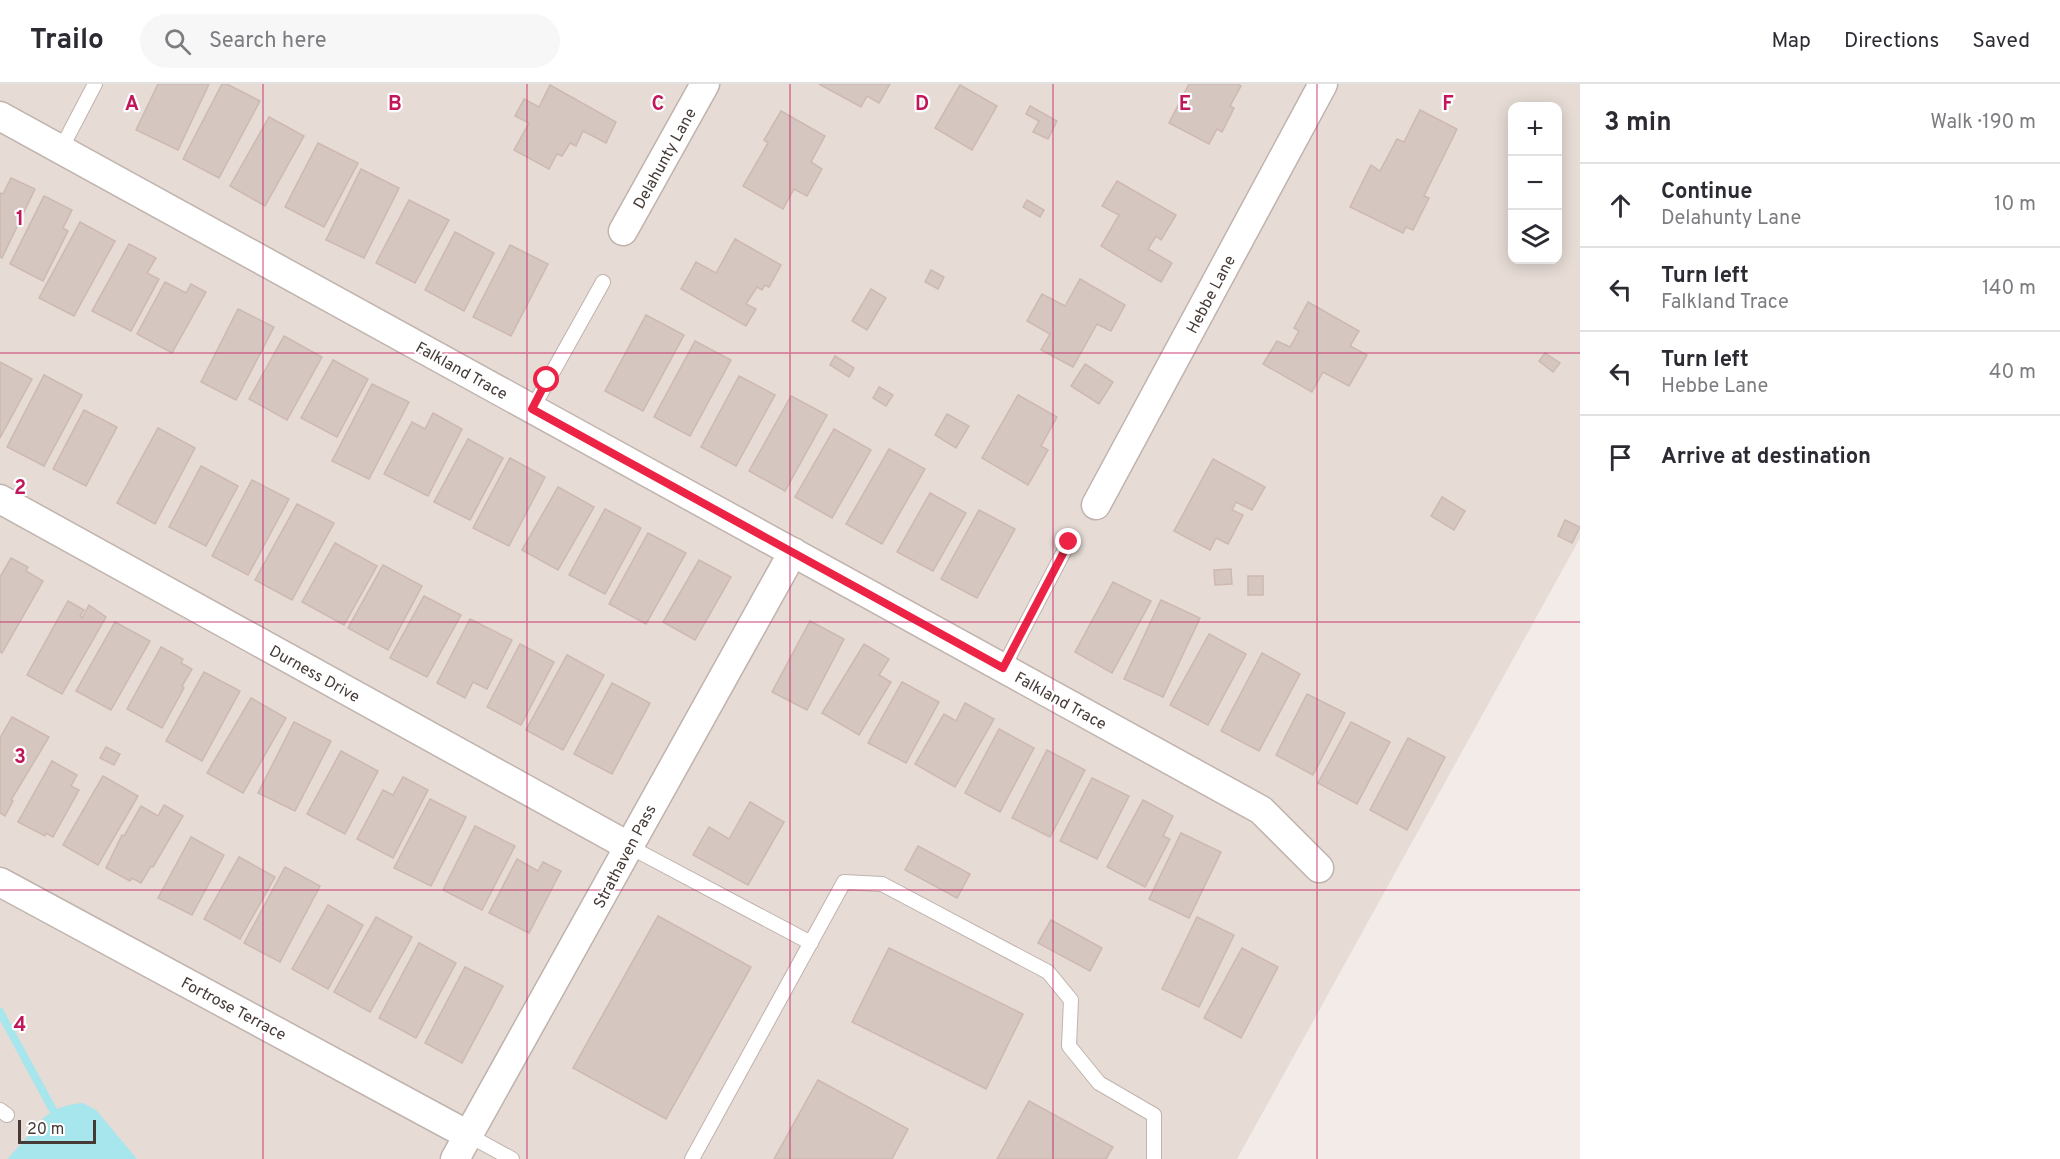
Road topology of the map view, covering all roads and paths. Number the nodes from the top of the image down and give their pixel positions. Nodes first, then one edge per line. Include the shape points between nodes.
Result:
1 (95, 84) edge
2 (705, 84) edge
3 (1323, 84) edge
4 (0, 116) edge
5 (61, 149) junction
6 (623, 231) dead end
7 (603, 282) dead end
8 (532, 409) junction
9 (0, 499) edge
10 (1096, 505) dead end
11 (1069, 542) dead end
12 (793, 552) junction
13 (1003, 668) junction
14 (630, 847) junction
15 (1319, 868) dead end
16 (0, 882) edge
17 (811, 943) junction
18 (462, 1147) edge
19 (512, 1159) edge
20 (692, 1159) edge
21 (1154, 1159) edge

1 - 5 lane
2 - 6 street, Delahunty Lane
3 - 10 street, Hebbe Lane
4 - 5 street, Falkland Trace
5 - 8 street, Falkland Trace
7 - 8 lane
8 - 12 street, Falkland Trace
9 - 14 street, Durness Drive
11 - 13 lane
12 - 13 street, Falkland Trace
12 - 14 street, Strathaven Pass
13 - 15 street, Falkland Trace via 1261,810
14 - 17 lane
14 - 18 street, Strathaven Pass
16 - 18 street, Fortrose Terrace
17 - 20 lane
17 - 21 lane via 844,882 882,884 1048,972 1071,1000 1069,1046 1099,1083 1154,1115
18 - 19 lane

